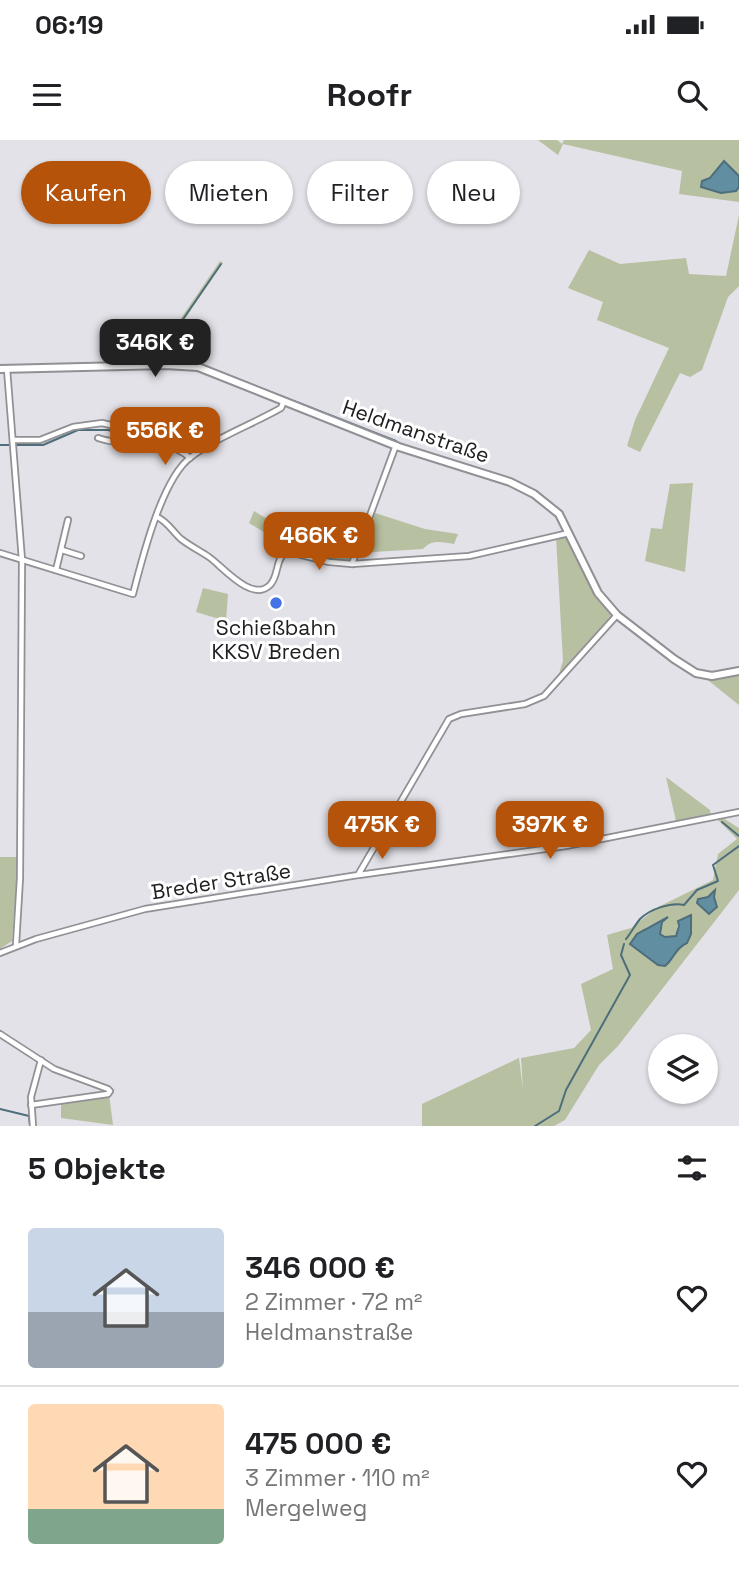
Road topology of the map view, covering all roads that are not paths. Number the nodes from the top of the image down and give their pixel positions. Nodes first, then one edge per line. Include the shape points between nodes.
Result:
1 (4, 369) edge
2 (284, 401) junction
3 (152, 429) dead end
4 (98, 438) dead end
5 (13, 440) junction
6 (396, 445) junction
7 (190, 458) junction
8 (157, 517) junction
9 (68, 520) dead end
10 (570, 533) junction
11 (62, 550) junction
12 (0, 553) edge
13 (81, 556) dead end
14 (22, 560) junction
15 (352, 564) junction
16 (56, 570) junction
17 (617, 615) junction
18 (739, 671) edge
19 (739, 812) edge
20 (358, 875) junction
21 (16, 945) junction
22 (0, 953) edge
23 (0, 1034) edge
24 (41, 1060) junction
25 (31, 1105) junction
26 (33, 1126) edge

1 - 2 main road, Heldmanstraße via 188,365
1 - 5 street
2 - 6 main road, Heldmanstraße
2 - 7 street via 281,408
3 - 5 street via 102,423 73,427 40,440
4 - 7 street via 162,444
5 - 14 street
6 - 10 main road, Heldmanstraße via 522,487 552,506
6 - 15 street
7 - 8 street via 177,471
8 - 15 street via 233,579 251,587 269,586 286,551
8 - 16 street via 133,594
9 - 11 street
10 - 15 street via 469,555
10 - 17 main road, Heldmanstraße via 592,583
11 - 13 street
11 - 16 street
12 - 14 street
14 - 16 street
14 - 21 street
17 - 18 main road, Heldmanstraße via 696,673 712,676
17 - 20 street via 544,696 449,719
19 - 20 street, Breder Straße via 566,846
20 - 21 street, Breder Straße via 145,909
21 - 22 street, Breder Straße
23 - 24 street
24 - 25 street
24 - 25 street via 110,1091
25 - 26 street

